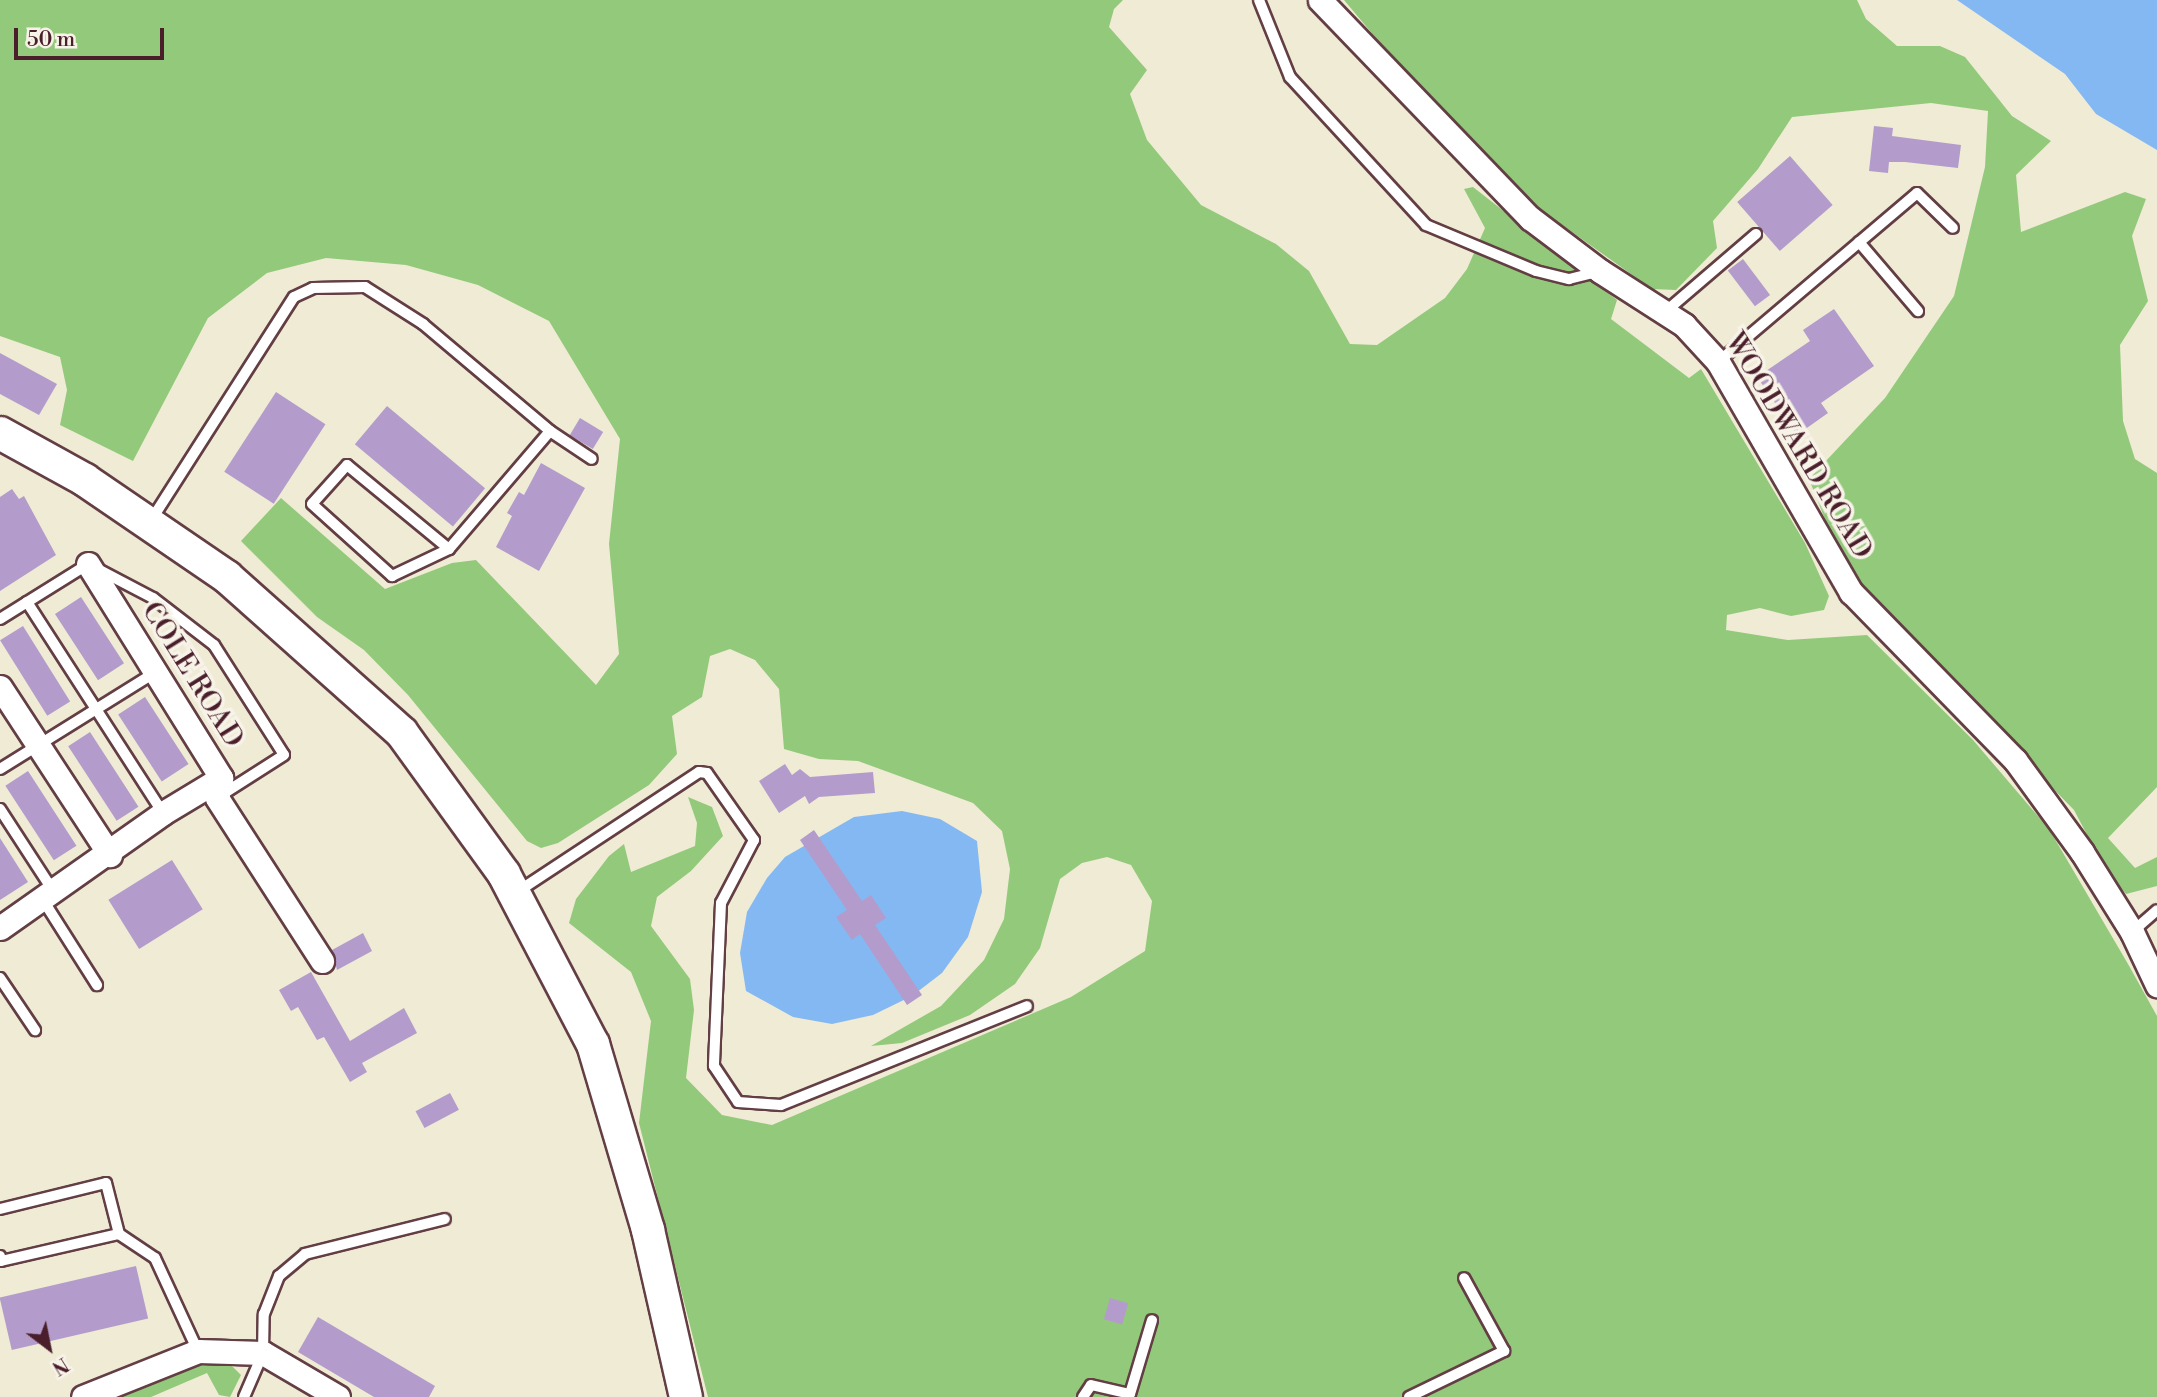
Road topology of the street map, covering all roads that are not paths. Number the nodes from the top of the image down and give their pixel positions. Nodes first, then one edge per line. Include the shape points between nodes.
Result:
1 (1259, 0) edge
2 (1320, 0) edge
3 (1953, 228) dead end
4 (1756, 234) dead end
5 (1859, 242) junction
6 (1601, 271) junction
7 (1918, 310) dead end
8 (1665, 312) junction
9 (1718, 362) junction
10 (550, 431) junction
11 (0, 433) edge
12 (592, 459) dead end
13 (148, 524) junction
14 (449, 549) junction
15 (88, 564) junction
16 (27, 602) junction
17 (0, 620) edge
18 (156, 672) junction
19 (0, 687) edge
20 (95, 709) junction
21 (37, 745) junction
22 (0, 769) edge
23 (219, 788) junction
24 (0, 809) edge
25 (163, 813) junction
26 (110, 855) junction
27 (515, 894) junction
28 (49, 897) junction
29 (2157, 910) edge
30 (0, 928) edge
31 (2132, 932) junction
32 (322, 961) dead end
33 (0, 978) edge
34 (97, 985) dead end
35 (2157, 985) edge
36 (1027, 1006) dead end
37 (35, 1030) dead end
38 (0, 1209) edge
39 (444, 1219) dead end
40 (118, 1234) junction
41 (0, 1256) edge
42 (1464, 1278) dead end
43 (1152, 1320) dead end
44 (198, 1351) junction
45 (264, 1353) junction
46 (83, 1397) edge
47 (244, 1397) edge
48 (338, 1397) edge
49 (686, 1397) edge
50 (1083, 1397) edge
51 (1409, 1397) edge

1 - 6 lane via 1290,77 1426,225 1536,271 1569,279
2 - 6 street, WOODWARD ROAD via 1530,218
3 - 5 lane via 1917,193
4 - 8 lane
5 - 7 lane
5 - 9 lane
6 - 8 street, WOODWARD ROAD
8 - 9 street, WOODWARD ROAD via 1684,325
9 - 31 street, WOODWARD ROAD via 1851,592 2015,760 2082,852
10 - 12 lane
10 - 13 lane via 423,324 365,287 313,288 294,297
10 - 14 lane
11 - 13 main road via 85,480
13 - 27 main road via 228,577 402,733
14 - 14 lane via 392,576 312,504 347,465
15 - 16 lane
15 - 18 street, COLE ROAD
15 - 23 lane via 153,598 214,645 284,755
16 - 17 lane
16 - 20 lane
18 - 20 lane
18 - 23 street, COLE ROAD
19 - 21 street
20 - 21 lane
20 - 25 lane
21 - 22 lane
21 - 26 street
23 - 25 street
23 - 32 street, COLE ROAD
24 - 28 lane
25 - 26 street
26 - 28 street
27 - 36 lane via 699,772 707,773 754,840 721,903 714,1066 738,1102 781,1105
27 - 49 main road via 593,1044 648,1230
28 - 30 street
28 - 34 lane
29 - 31 lane
31 - 35 street, WOODWARD ROAD
33 - 37 lane
38 - 40 lane via 106,1183
39 - 45 lane via 305,1254 279,1276 264,1314
40 - 41 lane via 1,1261
40 - 44 lane via 155,1258
42 - 51 lane via 1504,1351
43 - 50 lane via 1130,1394 1091,1385
44 - 45 street
44 - 46 street
45 - 47 lane
45 - 48 street

